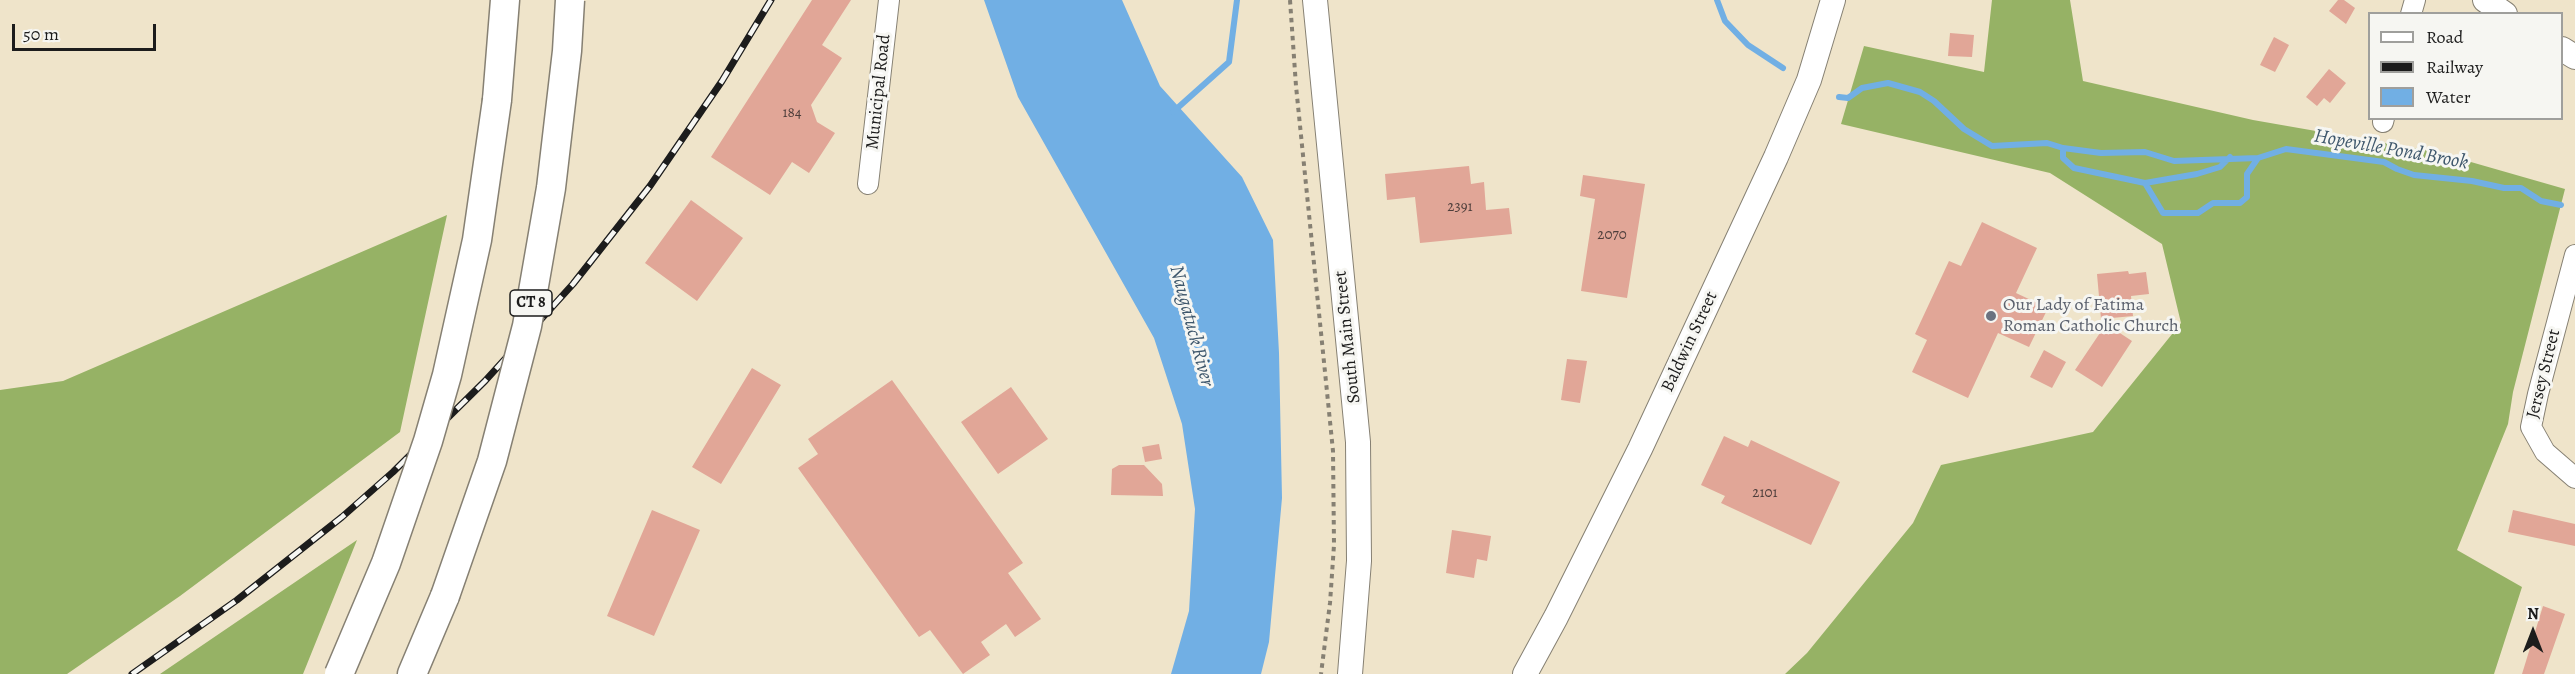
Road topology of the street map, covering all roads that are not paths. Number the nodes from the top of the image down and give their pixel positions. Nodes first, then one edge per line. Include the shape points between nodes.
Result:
1 (505, 0) edge
2 (570, 0) edge
3 (889, 0) edge
4 (1315, 0) edge
5 (1833, 0) edge
6 (2486, 0) edge
7 (2502, 12) edge
8 (868, 184) dead end
9 (2575, 255) edge
10 (2575, 478) edge
11 (339, 674) edge
12 (412, 674) edge
13 (1350, 674) edge
14 (1525, 674) edge

1 - 11 highway, bridge via 497,100 477,240 447,375 386,563
2 - 12 highway, CT 8, bridge via 551,188 527,326 492,461 445,596
3 - 8 street, Municipal Road
4 - 13 main road, South Main Street via 1358,442 1359,561
5 - 14 main road, Baldwin Street via 1809,81 1786,135 1635,458
6 - 7 main road
9 - 10 street, Jersey Street via 2531,427 2545,452

